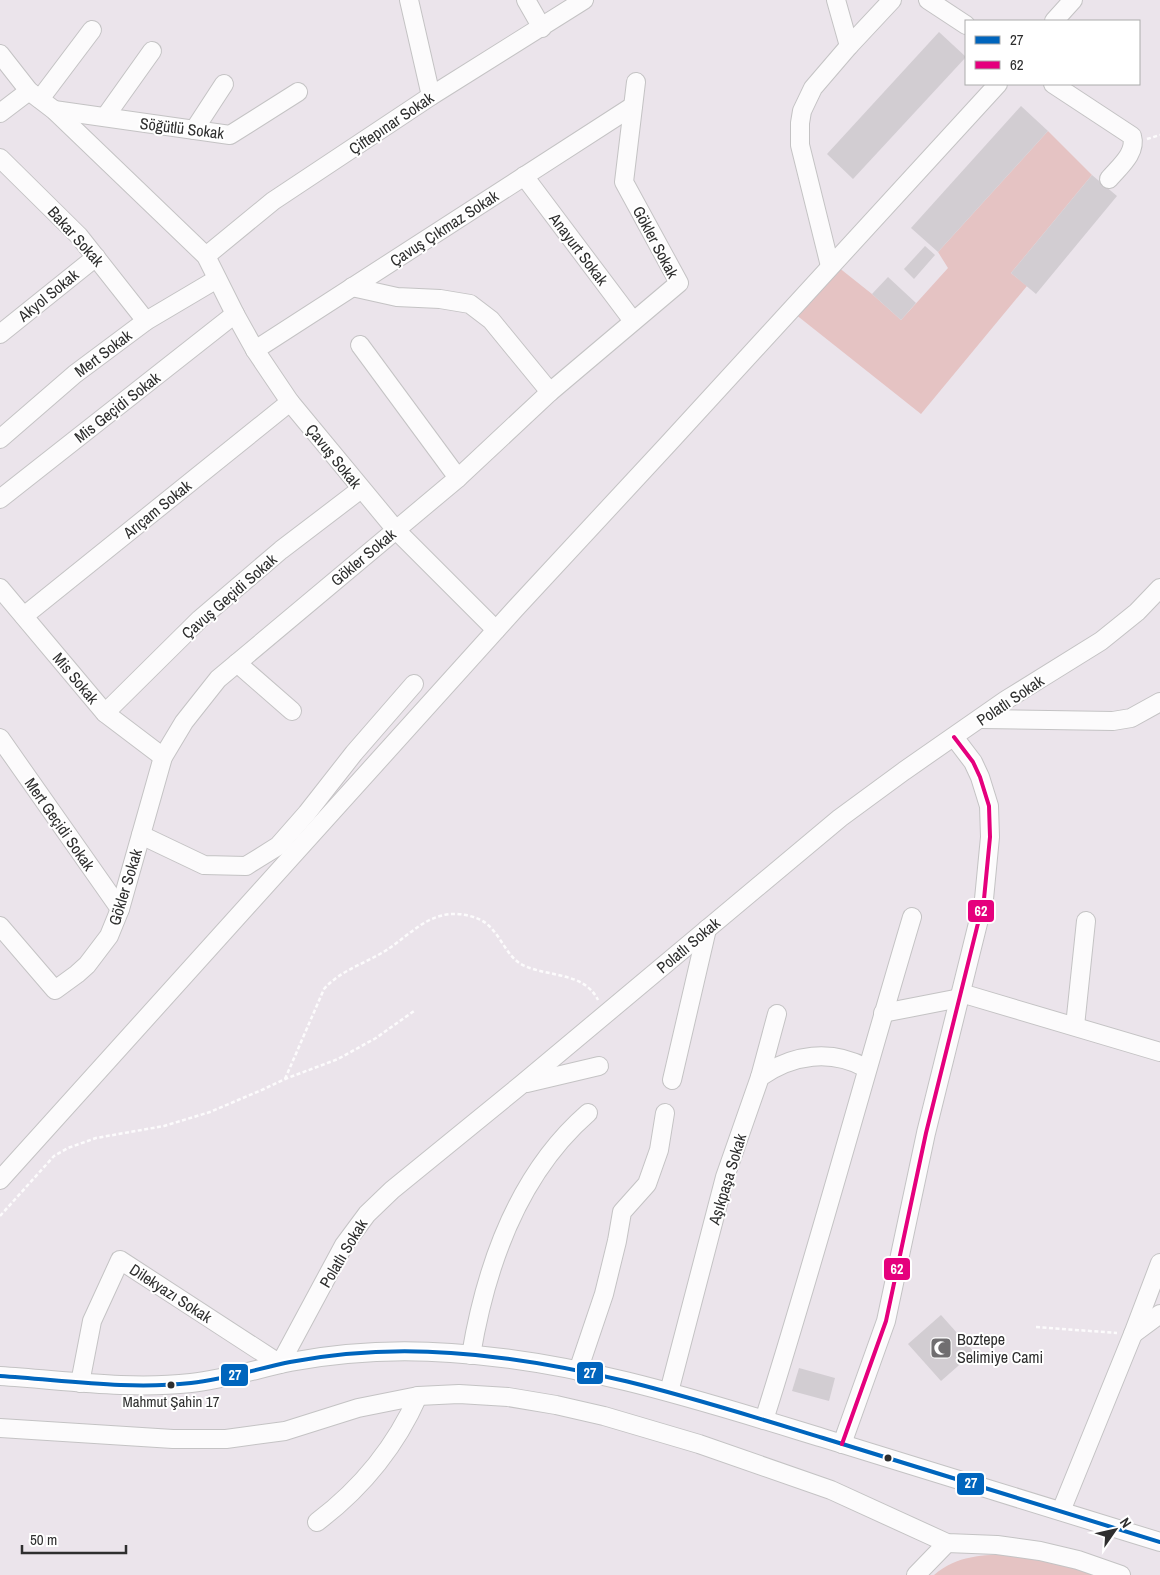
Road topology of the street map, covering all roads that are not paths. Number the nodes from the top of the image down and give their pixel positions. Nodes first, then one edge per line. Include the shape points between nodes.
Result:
1 (409, 0) edge
2 (526, 0) edge
3 (584, 0) edge
4 (836, 0) edge
5 (892, 0) edge
6 (928, 0) edge
7 (1073, 0) edge
8 (1055, 20) edge
9 (965, 25) edge
10 (542, 28) junction
11 (92, 30) dead end
12 (849, 46) junction
13 (152, 51) dead end
14 (0, 54) edge
15 (636, 82) dead end
16 (224, 84) dead end
17 (997, 85) edge
18 (1055, 85) edge
19 (298, 92) dead end
20 (431, 96) junction
21 (41, 100) junction
22 (633, 106) junction
23 (0, 113) edge
24 (105, 118) junction
25 (194, 130) junction
26 (0, 158) edge
27 (524, 176) junction
28 (1109, 179) dead end
29 (206, 256) junction
30 (96, 257) junction
31 (830, 266) junction
32 (217, 280) junction
33 (352, 287) junction
34 (234, 314) junction
35 (146, 320) junction
36 (634, 321) junction
37 (0, 334) edge
38 (360, 345) dead end
39 (255, 350) junction
40 (550, 392) junction
41 (290, 402) junction
42 (0, 439) edge
43 (458, 478) junction
44 (361, 489) junction
45 (0, 499) edge
46 (396, 530) junction
47 (0, 588) edge
48 (1158, 595) edge
49 (24, 616) junction
50 (496, 630) junction
51 (237, 663) junction
52 (414, 684) dead end
53 (1160, 702) edge
54 (292, 711) dead end
55 (105, 713) junction
56 (981, 719) junction
57 (954, 737) junction
58 (0, 738) edge
59 (163, 757) junction
60 (141, 835) junction
61 (120, 909) junction
62 (912, 917) dead end
63 (1086, 921) dead end
64 (0, 926) edge
65 (707, 929) junction
66 (960, 996) junction
67 (883, 1013) junction
68 (777, 1014) dead end
69 (1075, 1026) junction
70 (1160, 1052) edge
71 (599, 1066) dead end
72 (866, 1068) junction
73 (760, 1077) junction
74 (672, 1080) dead end
75 (522, 1084) junction
76 (588, 1113) dead end
77 (665, 1113) dead end
78 (0, 1180) edge
79 (1160, 1263) edge
80 (1160, 1314) edge
81 (1133, 1334) junction
82 (471, 1355) junction
83 (280, 1364) junction
84 (578, 1371) junction
85 (0, 1376) edge
86 (80, 1383) junction
87 (669, 1392) junction
88 (418, 1396) junction
89 (764, 1420) junction
90 (0, 1428) edge
91 (842, 1444) junction
92 (1061, 1511) junction
93 (317, 1522) dead end
94 (1160, 1542) edge
95 (947, 1543) junction
96 (916, 1575) edge
97 (1121, 1575) edge

1 - 20 street
2 - 10 street
3 - 10 street, Çiftepınar Sokak
4 - 12 street
5 - 12 street
6 - 9 street
7 - 8 street
10 - 20 street, Çiftepınar Sokak
11 - 21 street
12 - 31 street via 813,88 806,99 800,123 800,145
13 - 24 street
14 - 21 street
15 - 22 street, Gökler Sokak
16 - 25 street
17 - 31 street
18 - 28 street via 1132,136 1133,150
19 - 25 street, Söğütlü Sokak via 230,135
20 - 29 street, Çiftepınar Sokak via 274,201
21 - 23 street
21 - 24 street, Söğütlü Sokak
21 - 29 street
22 - 27 street, Çavuş Çıkmaz Sokak
22 - 36 street, Gökler Sokak via 624,182 679,283
24 - 25 street, Söğütlü Sokak
26 - 30 street, Bakar Sokak via 80,236
27 - 33 street, Çavuş Çıkmaz Sokak
27 - 36 street, Anayurt Sokak
29 - 32 street, Çavuş Sokak
30 - 35 street, Bakar Sokak
30 - 37 street, Akyol Sokak
31 - 50 street
32 - 34 street, Çavuş Sokak
32 - 35 street, Mert Sokak
33 - 39 street, Çavuş Çıkmaz Sokak
33 - 40 street via 396,297 470,304 491,320
34 - 39 street, Çavuş Sokak
34 - 45 street, Mis Geçidi Sokak
35 - 42 street, Mert Sokak via 75,374
36 - 40 street, Gökler Sokak
38 - 43 street
39 - 41 street, Çavuş Sokak
40 - 43 street, Gökler Sokak
41 - 44 street, Çavuş Sokak
41 - 49 street, Arıçam Sokak
43 - 46 street, Gökler Sokak
44 - 46 street, Çavuş Sokak
44 - 55 street, Çavuş Geçidi Sokak via 281,550 213,608
46 - 50 street, Çavuş Sokak
46 - 51 street, Gökler Sokak
47 - 49 street, Mis Sokak
48 - 56 street, Polatlı Sokak via 1101,641 1024,688
49 - 55 street, Mis Sokak
50 - 78 street
51 - 54 street
51 - 59 street, Gökler Sokak via 194,707
52 - 60 street via 278,846 246,866 204,865
53 - 56 street via 1131,718 1113,721
55 - 59 street, Mis Sokak
56 - 57 street, Polatlı Sokak
57 - 65 street, Polatlı Sokak via 840,818
57 - 66 street via 980,776 990,822 984,898
58 - 61 street, Mert Geçidi Sokak
59 - 60 street, Gökler Sokak
60 - 61 street, Gökler Sokak
61 - 64 street, Gökler Sokak via 109,936 95,956 55,990
62 - 67 street
63 - 69 street
65 - 74 street
65 - 75 street, Polatlı Sokak
66 - 67 street
66 - 69 street
66 - 91 street via 926,1133 886,1321
67 - 72 street
68 - 73 street, Aşıkpaşa Sokak
69 - 70 street
71 - 75 street
72 - 73 street via 843,1058 818,1056 786,1062
72 - 89 street via 819,1241
73 - 87 street, Aşıkpaşa Sokak via 725,1177
75 - 83 street, Polatlı Sokak via 367,1214 344,1245
76 - 82 street via 541,1163 515,1210 490,1271
77 - 84 street via 659,1150 647,1184 622,1212 608,1278
79 - 81 street
80 - 81 street
81 - 92 street
82 - 83 street via 382,1351
82 - 84 street
83 - 86 street via 193,1383 148,1386
83 - 86 street, Dilekyazı Sokak via 120,1260 92,1321
84 - 87 street
85 - 86 street
87 - 89 street
88 - 90 street via 358,1408 285,1431 226,1438 173,1439
88 - 93 street via 398,1436 378,1464 351,1494
88 - 95 street via 459,1394 532,1400 652,1429 831,1490
89 - 91 street
91 - 92 street
92 - 94 street
95 - 96 street
95 - 97 street via 1040,1551

